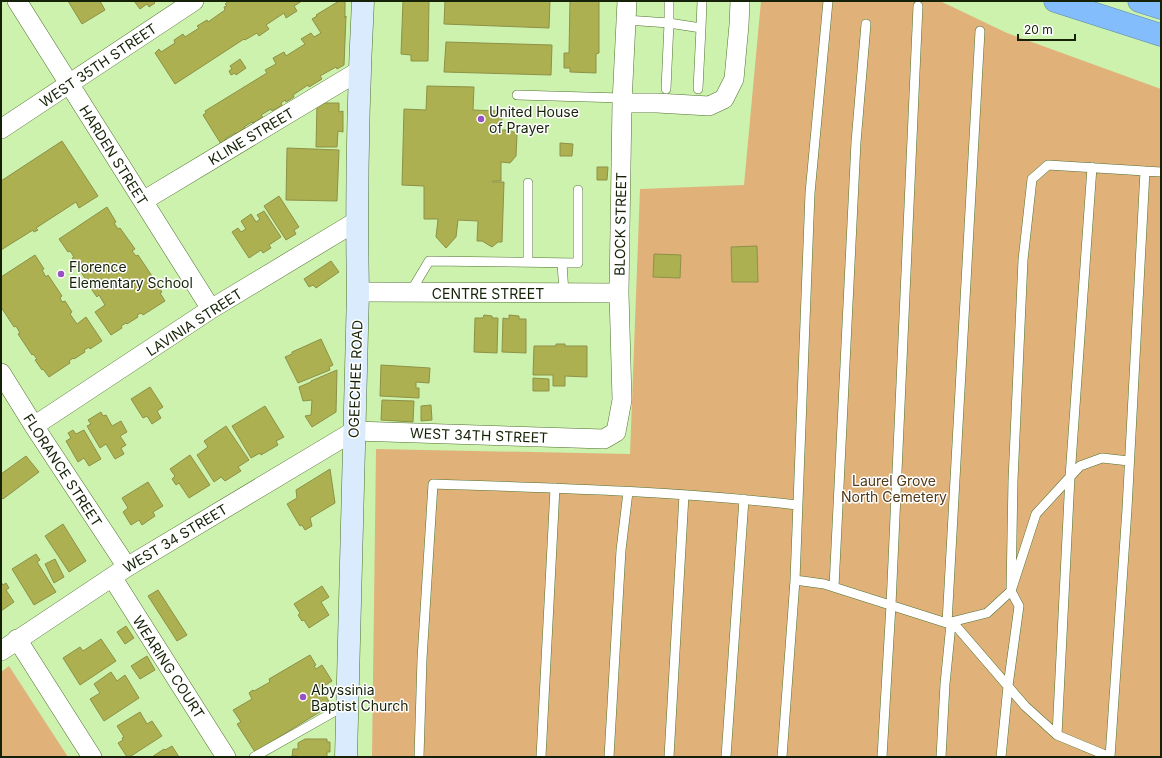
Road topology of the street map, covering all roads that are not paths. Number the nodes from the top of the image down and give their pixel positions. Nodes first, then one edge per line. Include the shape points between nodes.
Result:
1 (17, 1) edge
2 (194, 1) edge
3 (363, 1) edge
4 (627, 1) edge
5 (669, 1) edge
6 (702, 1) edge
7 (740, 1) edge
8 (828, 1) edge
9 (1055, 1) edge
10 (1139, 1) edge
11 (918, 6) dead end
12 (1161, 8) edge
13 (626, 20) junction
14 (669, 23) junction
15 (866, 24) dead end
16 (701, 28) junction
17 (980, 31) dead end
18 (1161, 35) edge
19 (359, 71) junction
20 (69, 84) junction
21 (666, 89) dead end
22 (698, 89) dead end
23 (517, 95) dead end
24 (622, 101) junction
25 (1, 129) edge
26 (1092, 167) junction
27 (1144, 170) junction
28 (1161, 172) edge
29 (528, 183) dead end
30 (578, 190) dead end
31 (143, 201) junction
32 (356, 221) junction
33 (528, 262) junction
34 (562, 263) junction
35 (358, 292) junction
36 (410, 293) junction
37 (564, 293) junction
38 (619, 293) junction
39 (211, 309) junction
40 (1, 373) edge
41 (34, 426) junction
42 (354, 431) junction
43 (604, 439) joint
44 (1129, 461) junction
45 (1070, 477) junction
46 (555, 488) junction
47 (628, 492) junction
48 (684, 494) junction
49 (744, 499) junction
50 (797, 505) junction
51 (119, 572) junction
52 (795, 580) junction
53 (834, 587) junction
54 (1010, 591) junction
55 (891, 605) junction
56 (949, 623) junction
57 (18, 639) junction
58 (1, 650) edge
59 (1008, 686) junction
60 (348, 704) junction
61 (1057, 735) junction
62 (92, 757) edge
63 (226, 757) edge
64 (254, 757) edge
65 (346, 757) edge
66 (419, 757) edge
67 (541, 757) edge
68 (610, 757) edge
69 (669, 757) edge
70 (726, 757) edge
71 (782, 757) edge
72 (882, 757) edge
73 (941, 757) edge
74 (1001, 757) edge
75 (1110, 757) edge

1 - 20 street, HARDEN STREET
2 - 20 street, WEST 35TH STREET
3 - 19 street, OGEECHEE ROAD
4 - 13 street, BLOCK STREET
5 - 14 lane
6 - 16 lane
7 - 24 street via 734,79 724,99 709,106
8 - 50 lane via 810,193
9 - 18 highway
10 - 12 highway
11 - 55 lane
13 - 14 lane
13 - 24 street, BLOCK STREET
14 - 16 lane
14 - 21 lane
15 - 53 lane via 856,142
16 - 22 lane
17 - 56 lane
19 - 31 street, KLINE STREET
19 - 32 street, OGEECHEE ROAD
20 - 25 street, WEST 35TH STREET
20 - 31 street, HARDEN STREET
23 - 24 lane
24 - 38 street, BLOCK STREET
26 - 27 lane
26 - 45 lane
26 - 54 lane via 1048,165 1032,179 1023,260
27 - 28 lane
27 - 44 lane
29 - 33 lane
30 - 34 lane via 578,263
31 - 39 street, HARDEN STREET
32 - 35 street, OGEECHEE ROAD
32 - 39 street, LAVINIA STREET
33 - 34 lane
33 - 36 lane via 429,261
34 - 37 lane
35 - 36 street, CENTRE STREET
35 - 42 street, OGEECHEE ROAD
36 - 37 street, CENTRE STREET
37 - 38 street, CENTRE STREET
38 - 43 street, BLOCK STREET via 622,400 616,432
39 - 41 street, LAVINIA STREET
40 - 41 street, FLORANCE STREET
41 - 51 street, FLORANCE STREET
42 - 43 street, WEST 34TH STREET
42 - 51 street, WEST 34 STREET
42 - 60 street, OGEECHEE ROAD
44 - 45 lane via 1102,458 1080,466
44 - 75 lane
45 - 54 lane via 1036,514
45 - 61 lane
46 - 47 lane
46 - 66 lane via 433,484 422,659
46 - 67 lane
47 - 48 lane
47 - 68 lane via 621,550
48 - 49 lane
48 - 69 lane
49 - 50 lane
49 - 70 lane
50 - 52 lane
51 - 57 street, WEST 34 STREET
51 - 63 street, WEARING COURT
52 - 53 lane
52 - 71 lane
53 - 55 lane
54 - 56 lane via 987,613
54 - 59 lane via 1019,606
55 - 56 lane
55 - 72 lane
56 - 59 lane via 956,626
56 - 73 lane
57 - 58 street, WEST 34 STREET
57 - 62 street
59 - 61 lane via 1025,706
59 - 74 lane
60 - 64 lane
60 - 65 street, OGEECHEE ROAD
61 - 75 lane

